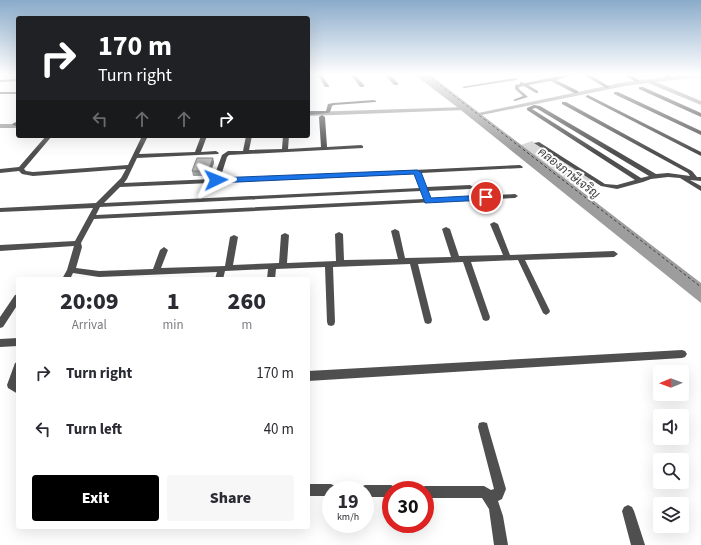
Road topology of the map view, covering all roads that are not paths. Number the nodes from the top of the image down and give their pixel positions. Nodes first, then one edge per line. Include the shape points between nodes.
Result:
1 (597, 100) edge
2 (632, 100) edge
3 (669, 100) edge
4 (374, 101) dead end
5 (564, 103) dead end
6 (310, 113) edge
7 (701, 115) edge
8 (322, 117) dead end
9 (701, 133) edge
10 (47, 138) edge
11 (144, 138) edge
12 (203, 138) edge
13 (249, 138) edge
14 (286, 138) edge
15 (537, 143) dead end
16 (361, 147) dead end
17 (324, 149) junction
18 (285, 150) junction
19 (246, 152) junction
20 (216, 153) dead end
21 (198, 154) junction
22 (701, 154) edge
23 (135, 156) junction
24 (130, 167) junction
25 (520, 167) dead end
26 (21, 169) junction
27 (0, 170) edge
28 (417, 172) junction
29 (654, 176) junction
30 (681, 177) junction
31 (698, 179) edge
32 (216, 180) junction
33 (641, 181) junction
34 (120, 184) junction
35 (470, 187) dead end
36 (424, 189) junction
37 (701, 189) edge
38 (515, 196) dead end
39 (428, 201) junction
40 (98, 205) junction
41 (0, 210) edge
42 (91, 217) junction
43 (494, 224) dead end
44 (446, 229) dead end
45 (394, 231) dead end
46 (339, 234) dead end
47 (285, 235) dead end
48 (234, 237) dead end
49 (77, 243) junction
50 (0, 248) edge
51 (164, 250) dead end
52 (614, 254) dead end
53 (520, 257) junction
54 (508, 258) junction
55 (456, 259) junction
56 (466, 259) junction
57 (402, 261) junction
58 (413, 261) junction
59 (340, 263) junction
60 (329, 264) junction
61 (273, 266) junction
62 (283, 266) junction
63 (225, 268) junction
64 (71, 270) junction
65 (159, 274) edge
66 (67, 277) edge
67 (98, 277) edge
68 (220, 277) edge
69 (271, 277) edge
70 (16, 300) edge
71 (546, 311) dead end
72 (486, 317) dead end
73 (428, 320) dead end
74 (331, 322) dead end
75 (0, 324) edge
76 (16, 342) edge
77 (0, 343) edge
78 (682, 354) dead end
79 (16, 372) edge
80 (310, 376) edge
81 (16, 388) edge
82 (483, 428) dead end
83 (310, 490) edge
84 (322, 490) edge
85 (434, 492) edge
86 (490, 496) junction
87 (628, 511) dead end
88 (501, 545) edge
89 (638, 545) edge

1 - 22 street
2 - 9 street
3 - 7 street
4 - 6 street via 333,104 330,105 328,112
5 - 31 street via 690,172
8 - 17 street
10 - 26 street
11 - 23 street
12 - 21 street
13 - 19 street
14 - 18 street
15 - 33 street via 603,186 621,187
16 - 17 street
17 - 18 street
18 - 19 street
19 - 32 street via 225,154
20 - 21 street
21 - 23 street
23 - 24 street
24 - 26 street via 33,174 24,173
24 - 34 street
25 - 28 street
26 - 27 street
28 - 32 street
28 - 36 street
29 - 30 street
29 - 33 street
29 - 33 street via 538,107 529,109
30 - 31 street
30 - 37 street
32 - 34 street
34 - 40 street
35 - 36 street
36 - 39 street
36 - 40 street
38 - 39 street
39 - 42 street
40 - 41 street
40 - 42 street
42 - 49 street
43 - 54 street
44 - 55 street
45 - 57 street
46 - 59 street
47 - 62 street
48 - 63 street
49 - 50 street
49 - 64 street
51 - 65 street
52 - 53 street
53 - 54 street
53 - 71 street
54 - 56 street
55 - 56 street
55 - 58 street
56 - 72 street
57 - 58 street
57 - 59 street
58 - 73 street
59 - 60 street
60 - 62 street
60 - 74 street
61 - 62 street
61 - 63 street
61 - 69 street
63 - 65 street
63 - 68 street
64 - 66 street
64 - 67 street
65 - 67 street
70 - 75 street
76 - 77 street
78 - 80 street
79 - 81 street via 12,385
82 - 86 street via 500,489 498,495
83 - 84 street
85 - 86 street via 484,492
86 - 88 street
87 - 89 street

